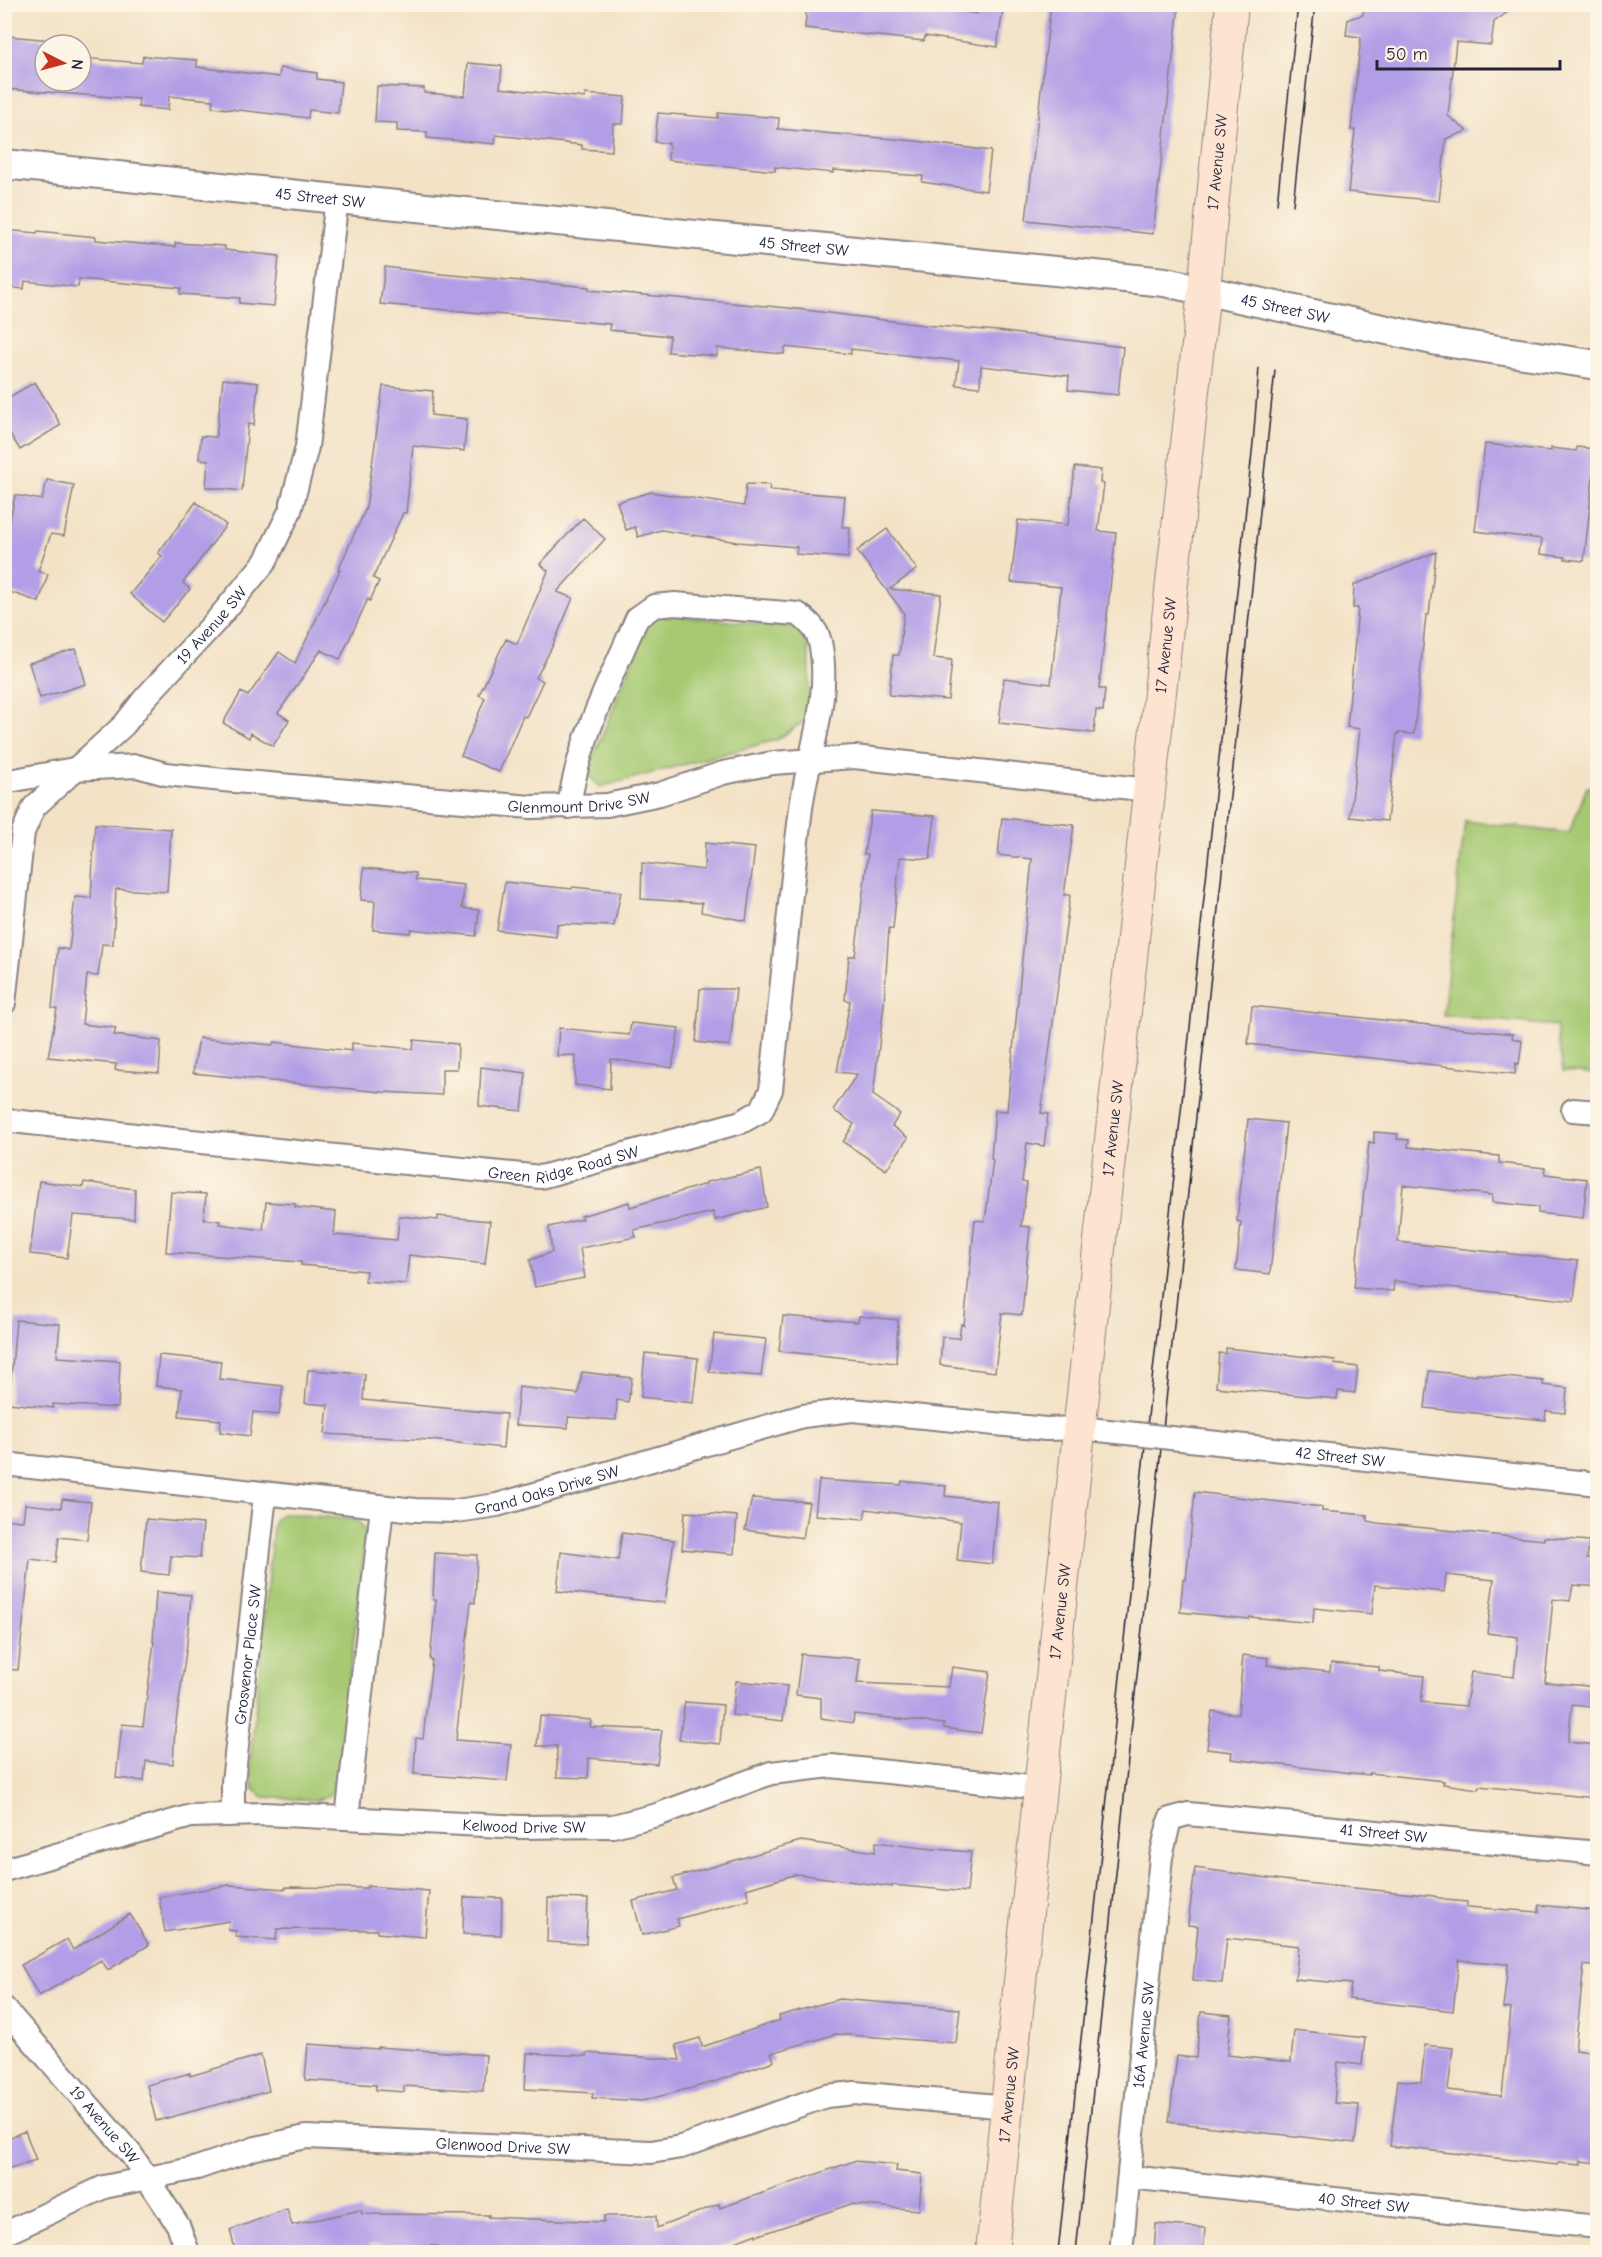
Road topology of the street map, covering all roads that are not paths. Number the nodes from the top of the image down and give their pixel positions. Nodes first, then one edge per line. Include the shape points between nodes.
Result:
1 (1232, 4) edge
2 (4, 164) edge
3 (336, 199) junction
4 (1204, 290) junction
5 (1598, 365) edge
6 (811, 760) junction
7 (74, 769) junction
8 (4, 782) edge
9 (1149, 790) junction
10 (569, 807) junction
11 (4, 1003) edge
12 (1573, 1110) dead end
13 (1598, 1112) edge
14 (4, 1120) edge
15 (1080, 1428) junction
16 (4, 1464) edge
17 (1598, 1484) edge
18 (265, 1495) junction
19 (382, 1507) junction
20 (1040, 1788) junction
21 (233, 1814) junction
22 (347, 1818) junction
23 (1170, 1820) joint
24 (1598, 1853) edge
25 (4, 1870) edge
26 (4, 2008) edge
27 (1008, 2107) junction
28 (1129, 2177) junction
29 (147, 2178) junction
30 (1598, 2227) edge
31 (4, 2234) edge
32 (189, 2253) edge
33 (992, 2253) edge
34 (1121, 2253) edge

1 - 4 main road, 17 Avenue SW
2 - 3 street, 45 Street SW
3 - 4 street, 45 Street SW via 1165,282
3 - 7 street, 19 Avenue SW via 307,447 290,511 265,562 216,621 124,725
4 - 5 street, 45 Street SW via 1468,346
4 - 9 main road, 17 Avenue SW
6 - 9 street, Glenmount Drive SW via 854,757
6 - 10 street, Glenmount Drive SW via 723,773 660,794 607,805
6 - 10 street, Green Ridge Road SW via 820,718 822,672 820,640 811,623 798,614 675,604 654,606 637,618 583,746 573,776
6 - 14 street, Green Ridge Road SW via 801,806 771,1090 761,1111 741,1122 541,1177
7 - 8 street, Glenmount Drive SW
7 - 10 street, Glenmount Drive SW via 137,766 166,774 278,785
7 - 11 street, 19 Avenue SW via 34,807 23,832
9 - 15 main road, 17 Avenue SW
12 - 13 street
15 - 17 street, 42 Street SW, bridge
15 - 19 street, Grand Oaks Drive SW via 1046,1429 852,1410 803,1416 497,1505 456,1511
15 - 20 main road, 17 Avenue SW
16 - 18 street, Grand Oaks Drive SW
18 - 19 street, Grand Oaks Drive SW
18 - 21 street, Grosvenor Place SW via 233,1782
19 - 22 street
20 - 22 street, Kelwood Drive SW via 831,1767 771,1773 657,1815 613,1826 520,1827
20 - 27 main road, 17 Avenue SW
21 - 22 street, Kelwood Drive SW
21 - 25 street, Kelwood Drive SW via 191,1816
23 - 24 street, 41 Street SW via 1188,1814
23 - 28 street, 16A Avenue SW via 1161,1857
26 - 29 street, 19 Avenue SW via 131,2154
27 - 29 street, Glenwood Drive SW via 855,2093 826,2096 681,2147 651,2152 306,2138
27 - 33 main road, 17 Avenue SW
28 - 30 street, 40 Street SW
28 - 34 street, 16A Avenue SW
29 - 31 street, Glenwood Drive SW via 104,2187
29 - 32 street, 19 Avenue SW via 178,2224

